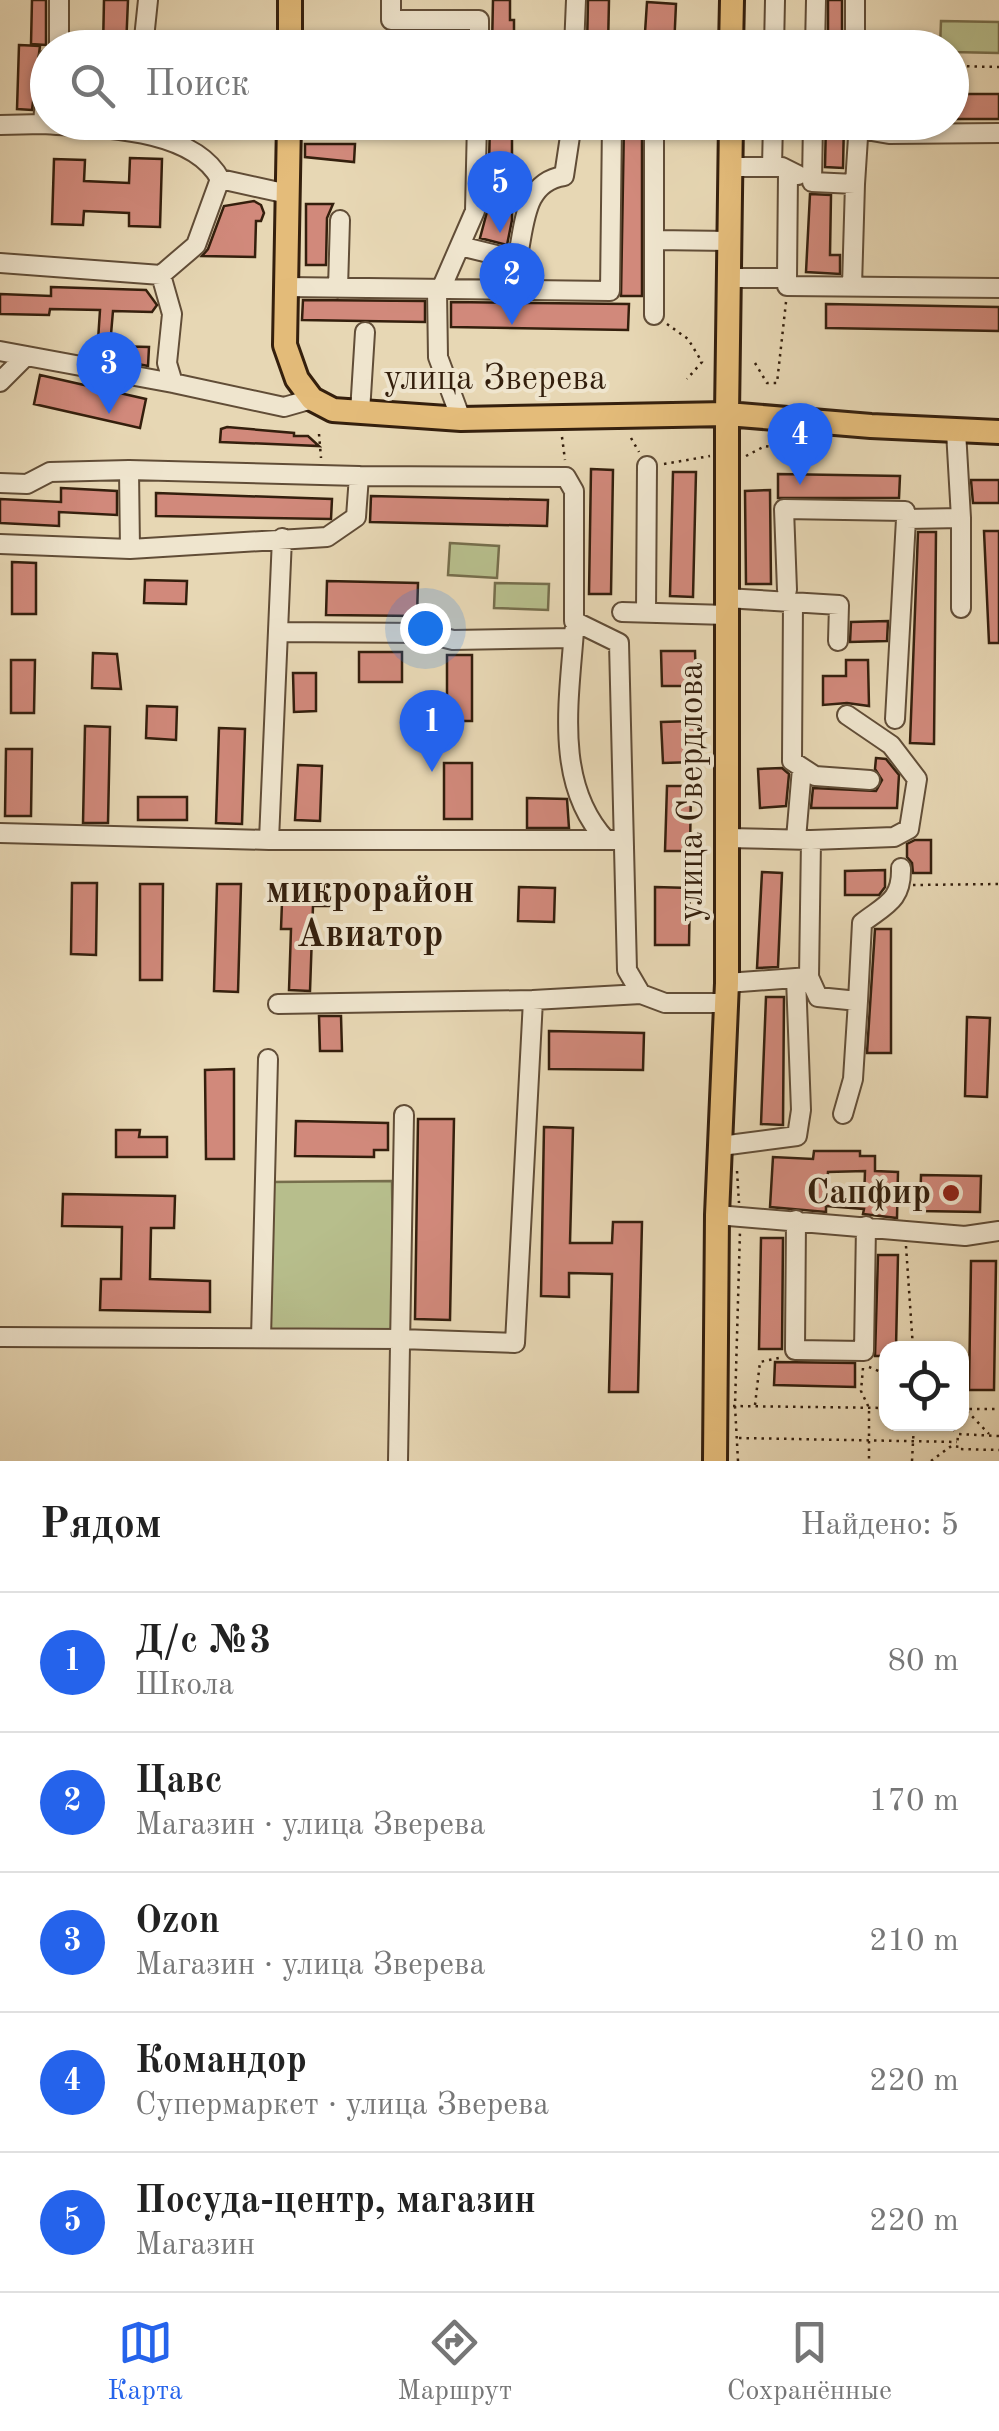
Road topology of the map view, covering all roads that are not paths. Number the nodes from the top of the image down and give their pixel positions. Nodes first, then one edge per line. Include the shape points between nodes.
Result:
1 (60, 0) edge
2 (148, 0) edge
3 (290, 0) edge
4 (392, 0) edge
5 (576, 0) edge
6 (732, 0) edge
7 (775, 0) edge
8 (816, 0) edge
9 (855, 0) edge
10 (60, 30) edge
11 (145, 30) edge
12 (290, 30) edge
13 (479, 30) edge
14 (575, 30) edge
15 (731, 30) edge
16 (774, 30) edge
17 (815, 30) edge
18 (855, 30) edge
19 (30, 124) edge
20 (0, 125) edge
21 (969, 133) edge
22 (999, 133) edge
23 (163, 140) edge
24 (288, 140) edge
25 (477, 140) edge
26 (569, 140) edge
27 (612, 140) edge
28 (654, 140) edge
29 (731, 140) edge
30 (776, 140) edge
31 (813, 140) edge
32 (859, 140) edge
33 (731, 167) junction
34 (780, 170) junction
35 (220, 179) junction
36 (812, 182) junction
37 (856, 184) junction
38 (288, 194) junction
39 (340, 220) dead end
40 (655, 240) junction
41 (729, 241) junction
42 (460, 246) junction
43 (0, 263) edge
44 (162, 274) junction
45 (728, 278) junction
46 (787, 282) junction
47 (852, 286) junction
48 (286, 287) junction
49 (338, 288) junction
50 (999, 288) edge
51 (439, 290) junction
52 (654, 315) road end
53 (365, 332) dead end
54 (0, 351) edge
55 (26, 356) junction
56 (0, 382) edge
57 (173, 383) junction
58 (312, 399) junction
59 (360, 412) junction
60 (727, 414) junction
61 (461, 419) junction
62 (956, 431) junction
63 (999, 432) edge
64 (647, 466) road end
65 (130, 470) junction
66 (359, 476) junction
67 (0, 483) edge
68 (961, 518) junction
69 (906, 519) junction
70 (282, 538) junction
71 (0, 544) edge
72 (130, 548) junction
73 (790, 596) junction
74 (726, 606) junction
75 (961, 608) dead end
76 (622, 612) dead end
77 (646, 612) junction
78 (574, 630) junction
79 (278, 632) junction
80 (838, 641) dead end
81 (846, 714) dead end
82 (896, 720) dead end
83 (802, 768) junction
84 (870, 780) dead end
85 (0, 832) edge
86 (728, 838) junction
87 (803, 839) junction
88 (269, 840) junction
89 (614, 840) junction
90 (902, 877) road end
91 (802, 978) junction
92 (726, 993) junction
93 (641, 994) junction
94 (533, 1000) junction
95 (858, 1001) junction
96 (278, 1004) dead end
97 (268, 1059) dead end
98 (843, 1114) dead end
99 (404, 1115) dead end
100 (721, 1146) junction
101 (717, 1215) junction
102 (796, 1220) junction
103 (866, 1226) junction
104 (999, 1231) edge
105 (0, 1337) edge
106 (261, 1338) junction
107 (400, 1338) junction
108 (398, 1461) edge
109 (715, 1461) edge

1 - 10 street
2 - 11 street
3 - 12 main road
4 - 13 street via 391,20 479,20
5 - 14 street
6 - 15 main road
7 - 16 street
8 - 17 street
9 - 18 street
19 - 20 street
21 - 22 street
23 - 35 street via 210,161
24 - 38 main road
25 - 42 street via 475,211
26 - 42 street via 564,176 533,190 517,260
27 - 51 street via 610,290
28 - 40 street
29 - 33 main road, улица Свердлова
30 - 34 street
31 - 36 street
32 - 37 street
33 - 34 street
33 - 41 main road, улица Свердлова
34 - 36 street
34 - 46 street
35 - 38 street
35 - 44 street via 196,244
36 - 37 street
37 - 47 street
38 - 48 main road
39 - 49 street
40 - 41 street
40 - 52 street
41 - 45 main road, улица Свердлова
42 - 51 street
43 - 44 street
44 - 57 street via 172,314
45 - 46 street
45 - 60 main road, улица Свердлова
46 - 47 street
47 - 50 street
48 - 49 street
48 - 58 main road via 285,344
49 - 51 street
51 - 61 street via 438,357
53 - 59 street
54 - 55 street, улица Зверева
55 - 56 street
55 - 57 street, улица Зверева
57 - 58 street, улица Зверева via 284,407
58 - 59 main road, улица Зверева via 333,410
59 - 61 main road, улица Зверева
60 - 61 main road, улица Зверева
60 - 62 main road, улица Зверева
60 - 74 main road, улица Свердлова
62 - 63 main road, улица Зверева
62 - 68 street
64 - 77 street
65 - 66 street
65 - 67 street via 50,472 28,484
65 - 72 street
66 - 70 street via 356,517 327,537
66 - 78 street via 566,477 574,491
68 - 69 street
68 - 75 street
69 - 73 street via 906,511 784,510
69 - 82 street
70 - 72 street
70 - 79 street
71 - 72 street
73 - 74 street
73 - 80 street via 839,605
73 - 83 street via 792,760
74 - 77 street
74 - 86 main road, улица Свердлова
76 - 77 street
78 - 79 street via 452,640 424,633
78 - 89 street via 572,777 590,823
78 - 89 street via 619,643
79 - 88 street
81 - 87 street via 891,745 917,779 909,830 894,837
83 - 84 street via 815,776
83 - 87 street
85 - 88 street
86 - 87 street
86 - 92 main road, улица Свердлова
87 - 91 street
88 - 89 street
89 - 93 street via 627,970
90 - 95 street via 898,895 862,923
91 - 92 street
91 - 95 street via 818,997
91 - 100 street via 798,1136
92 - 93 street via 664,1003
92 - 100 main road, улица Свердлова
93 - 94 street
94 - 96 street
94 - 107 street via 515,1343
95 - 98 street via 853,1079
97 - 106 street
99 - 107 street
100 - 101 main road, улица Свердлова
101 - 102 street
101 - 109 main road, улица Свердлова
102 - 103 street
102 - 103 street via 795,1350 864,1351
103 - 104 street via 965,1236
105 - 106 street
106 - 107 street
107 - 108 street

